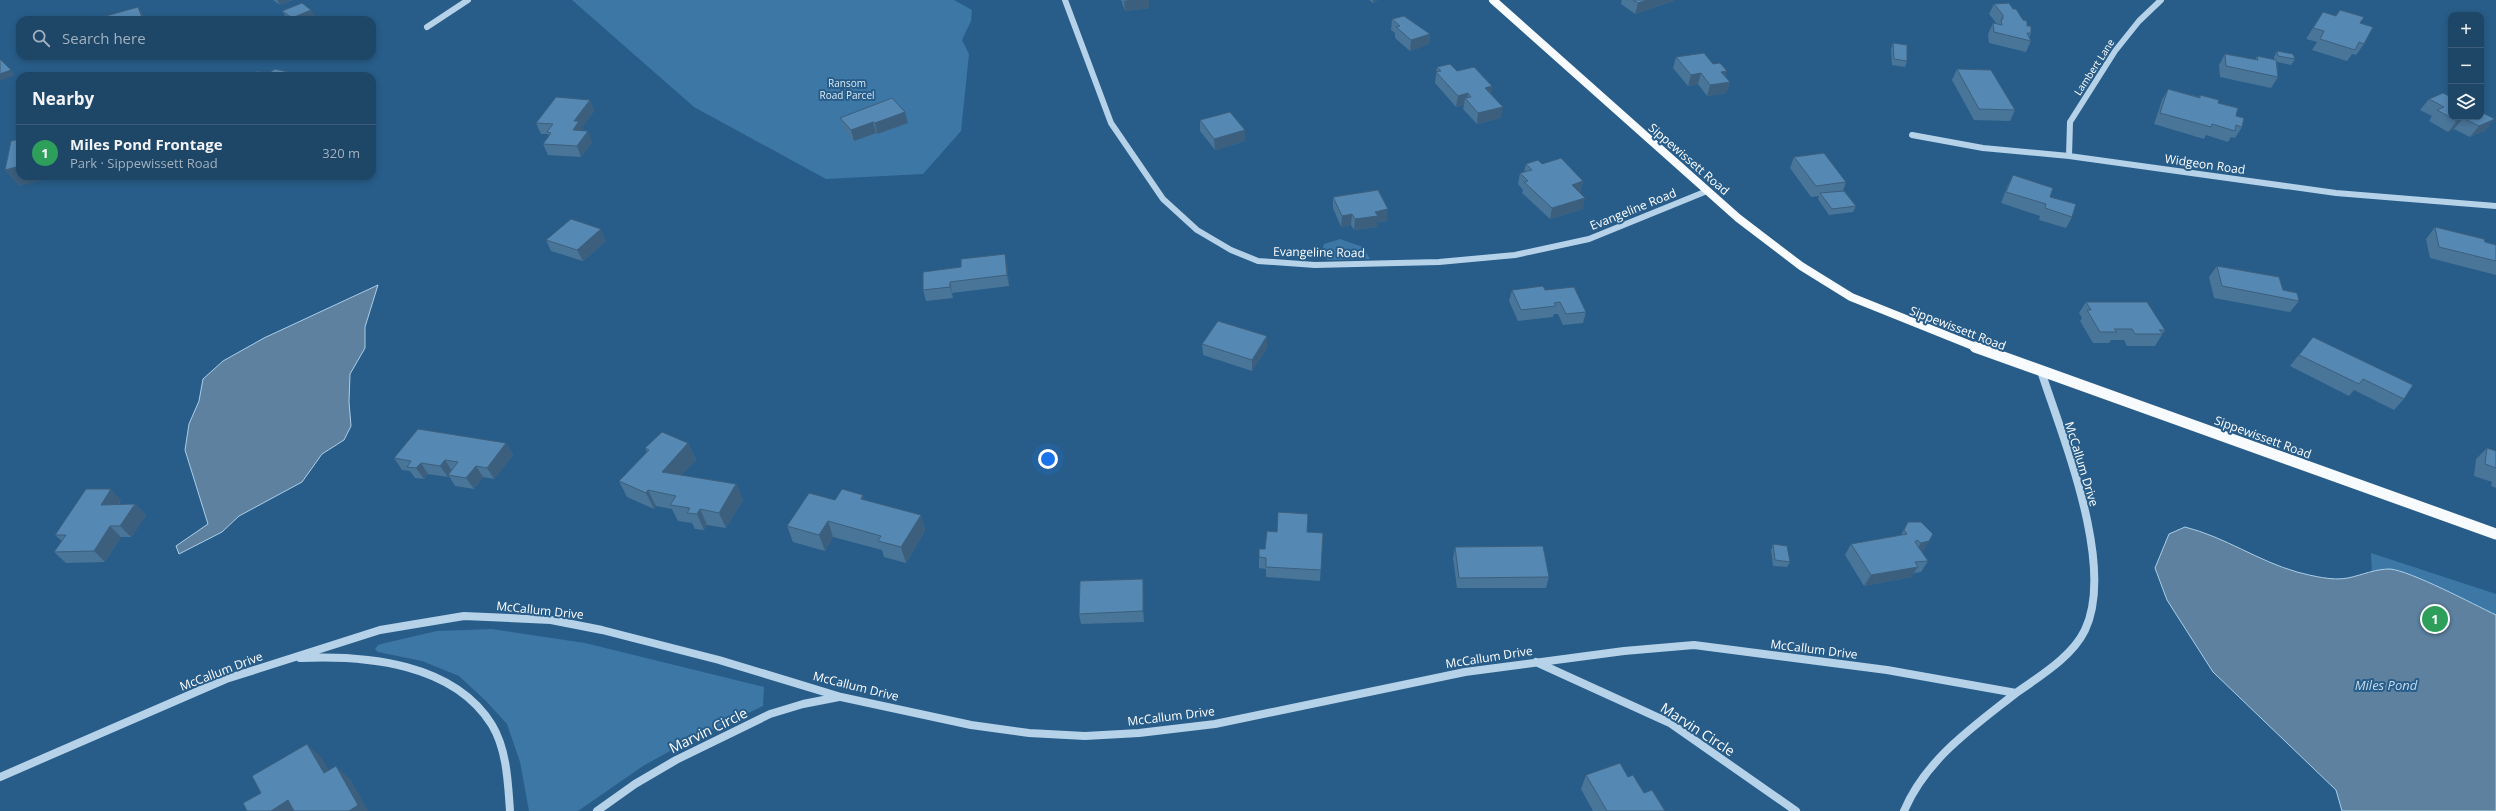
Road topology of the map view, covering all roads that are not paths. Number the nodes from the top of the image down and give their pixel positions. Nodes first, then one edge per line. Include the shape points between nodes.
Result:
1 (468, 0) edge
2 (1065, 0) edge
3 (1493, 0) edge
4 (2160, 0) edge
5 (427, 27) dead end
6 (1912, 135) dead end
7 (2069, 156) junction
8 (1707, 191) junction
9 (2496, 206) edge
10 (2041, 371) junction
11 (2496, 534) edge
12 (287, 659) junction
13 (1536, 662) junction
14 (2016, 693) junction
15 (841, 697) junction
16 (0, 777) edge
17 (510, 811) edge
18 (597, 811) edge
19 (1796, 811) edge
20 (1904, 811) edge

1 - 5 street
2 - 8 street, Evangeline Road via 1111,123 1163,199 1197,230 1231,250 1258,261 1337,265 1445,262 1515,255 1589,239
3 - 8 main road, Sippewissett Road
4 - 7 street, Lambert Lane via 2115,51 2070,122
6 - 7 street, Widgeon Road via 1983,148
7 - 9 street, Widgeon Road via 2336,193
8 - 10 main road, Sippewissett Road via 1777,250 1851,297 1911,324
10 - 11 main road, Sippewissett Road
10 - 14 street, McCallum Drive via 2080,488 2089,531 2095,603 2085,629 2066,654
12 - 15 street, McCallum Drive via 380,630 464,616 498,616 551,620 602,630 720,660
12 - 16 street, McCallum Drive via 226,679
12 - 17 street via 332,655 365,658 432,677 452,687 472,702 491,724 499,741 507,769
13 - 14 street, McCallum Drive via 1694,645 1887,670
13 - 15 street, McCallum Drive via 1403,684 1215,724 1085,736 1029,733 971,725
13 - 19 street, Marvin Circle via 1670,723
14 - 20 street via 1957,741 1927,770
15 - 18 street, Marvin Circle via 803,704 770,714 676,760 635,784

